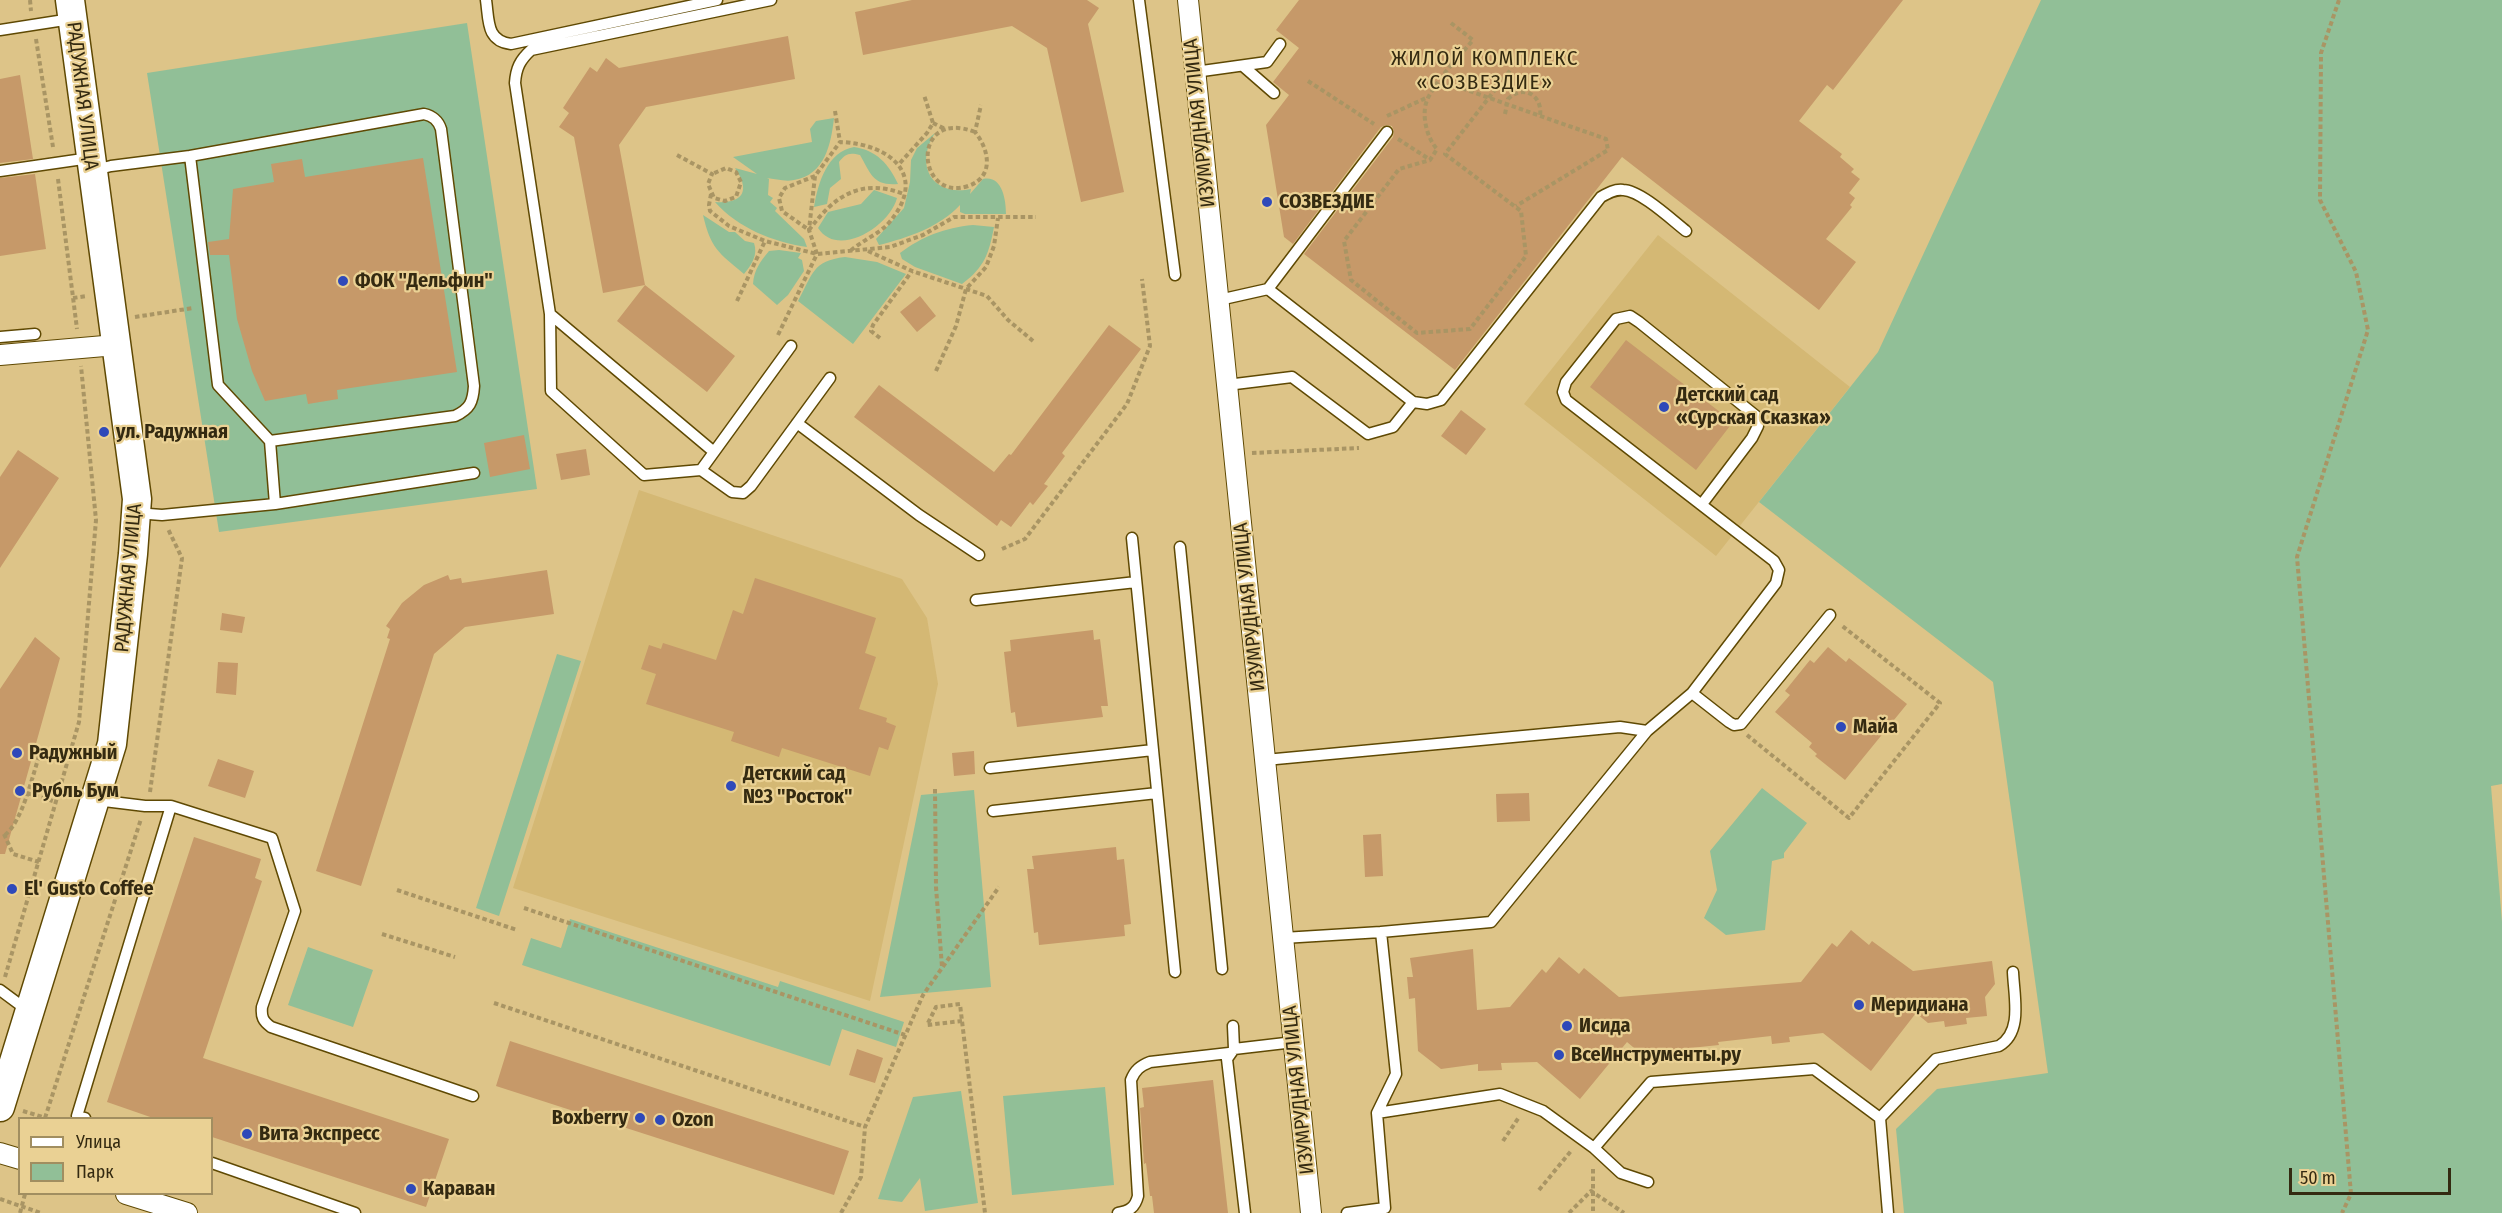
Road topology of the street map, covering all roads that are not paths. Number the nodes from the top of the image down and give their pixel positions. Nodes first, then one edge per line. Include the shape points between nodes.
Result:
1 (486, 0) edge
2 (717, 0) edge
3 (771, 0) edge
4 (1139, 0) edge
5 (1188, 0) edge
6 (71, 9) edge
7 (0, 30) edge
8 (1280, 44) dead end
9 (1243, 66) junction
10 (1195, 72) junction
11 (1274, 93) dead end
12 (1387, 132) road end
13 (190, 156) junction
14 (91, 164) junction
15 (0, 171) edge
16 (1686, 231) dead end
17 (1174, 275) dead end
18 (1268, 289) junction
19 (1219, 300) junction
20 (550, 314) junction
21 (34, 334) dead end
22 (0, 337) edge
23 (116, 345) junction
24 (791, 346) dead end
25 (0, 356) edge
26 (830, 378) dead end
27 (1227, 384) junction
28 (1413, 402) junction
29 (797, 423) junction
30 (270, 441) junction
31 (714, 452) junction
32 (701, 470) junction
33 (474, 473) dead end
34 (275, 504) junction
35 (1702, 504) junction
36 (136, 513) junction
37 (1132, 538) dead end
38 (1180, 547) dead end
39 (979, 555) dead end
40 (1136, 582) junction
41 (976, 600) dead end
42 (1830, 615) road end
43 (1692, 693) junction
44 (1647, 731) junction
45 (1153, 750) junction
46 (1265, 759) junction
47 (990, 768) dead end
48 (1157, 793) junction
49 (95, 800) junction
50 (171, 806) junction
51 (993, 811) dead end
52 (1381, 932) junction
53 (1283, 938) junction
54 (1222, 969) dead end
55 (1175, 972) dead end
56 (2013, 972) dead end
57 (1, 990) edge
58 (30, 1012) junction
59 (1233, 1026) dead end
60 (1294, 1042) junction
61 (1232, 1051) junction
62 (473, 1096) dead end
63 (0, 1107) edge
64 (1377, 1113) junction
65 (80, 1117) edge
66 (1881, 1118) junction
67 (1594, 1148) junction
68 (0, 1153) edge
69 (18, 1159) edge
70 (213, 1163) edge
71 (1648, 1182) dead end
72 (129, 1195) edge
73 (187, 1213) edge
74 (355, 1213) edge
75 (1118, 1213) edge
76 (1245, 1213) edge
77 (1311, 1213) edge
78 (1347, 1213) edge
79 (1888, 1213) edge

1 - 2 lane via 495,38 511,44
3 - 20 lane via 531,50 521,59 515,83
4 - 17 lane
5 - 10 street, ИЗУМРУДНАЯ УЛИЦА
6 - 7 lane via 33,25
6 - 14 main road, РАДУЖНАЯ УЛИЦА
8 - 9 lane via 1267,62
9 - 10 lane
9 - 11 lane
10 - 19 street, ИЗУМРУДНАЯ УЛИЦА
12 - 18 lane
13 - 14 lane via 111,166
13 - 30 lane via 218,385
13 - 30 lane via 424,114 431,116 441,129 473,401 466,411 455,416
14 - 15 lane via 56,163
14 - 23 main road, РАДУЖНАЯ УЛИЦА
16 - 28 lane via 1633,192 1622,189 1601,197 1442,400
18 - 19 lane
18 - 28 lane
19 - 27 street, ИЗУМРУДНАЯ УЛИЦА
20 - 31 lane
20 - 32 lane via 551,391 644,476
21 - 22 lane
23 - 25 street
23 - 36 main road, РАДУЖНАЯ УЛИЦА
24 - 31 lane
26 - 29 lane
27 - 28 lane via 1292,377 1368,434 1394,427
27 - 46 street, ИЗУМРУДНАЯ УЛИЦА
29 - 32 lane via 743,493 732,492
29 - 39 lane
30 - 34 lane
31 - 32 lane
33 - 34 lane
34 - 36 lane via 162,515
35 - 35 lane via 1566,400 1566,382 1616,319 1630,316 1639,322 1756,416 1758,426 1752,438
35 - 43 lane via 1774,561 1779,577
36 - 49 main road, РАДУЖНАЯ УЛИЦА via 112,744
37 - 40 lane
38 - 54 lane
40 - 41 lane
40 - 45 lane
42 - 43 lane via 1741,724 1729,722
43 - 44 lane
44 - 46 lane via 1620,727
44 - 52 lane via 1491,922
45 - 47 lane
45 - 48 lane
46 - 53 street, ИЗУМРУДНАЯ УЛИЦА
48 - 51 lane
48 - 55 lane
49 - 50 lane
49 - 58 main road, РАДУЖНАЯ УЛИЦА
50 - 62 lane via 272,838 295,911 262,1006 264,1022
50 - 65 lane via 77,1116
52 - 53 lane
52 - 64 lane via 1395,1074
53 - 60 street, ИЗУМРУДНАЯ УЛИЦА
56 - 66 lane via 2015,1023 2006,1042 1936,1059
57 - 58 lane
58 - 63 main road, РАДУЖНАЯ УЛИЦА
59 - 61 lane
60 - 61 lane
60 - 77 street, ИЗУМРУДНАЯ УЛИЦА
61 - 75 lane via 1150,1062 1134,1073 1131,1080 1138,1196 1131,1209
61 - 76 lane via 1227,1065
64 - 67 lane via 1500,1094 1544,1111
64 - 78 lane via 1385,1208
66 - 67 lane via 1814,1069 1651,1082
66 - 79 lane
67 - 71 lane via 1621,1173
68 - 69 street
70 - 74 lane
72 - 73 street

